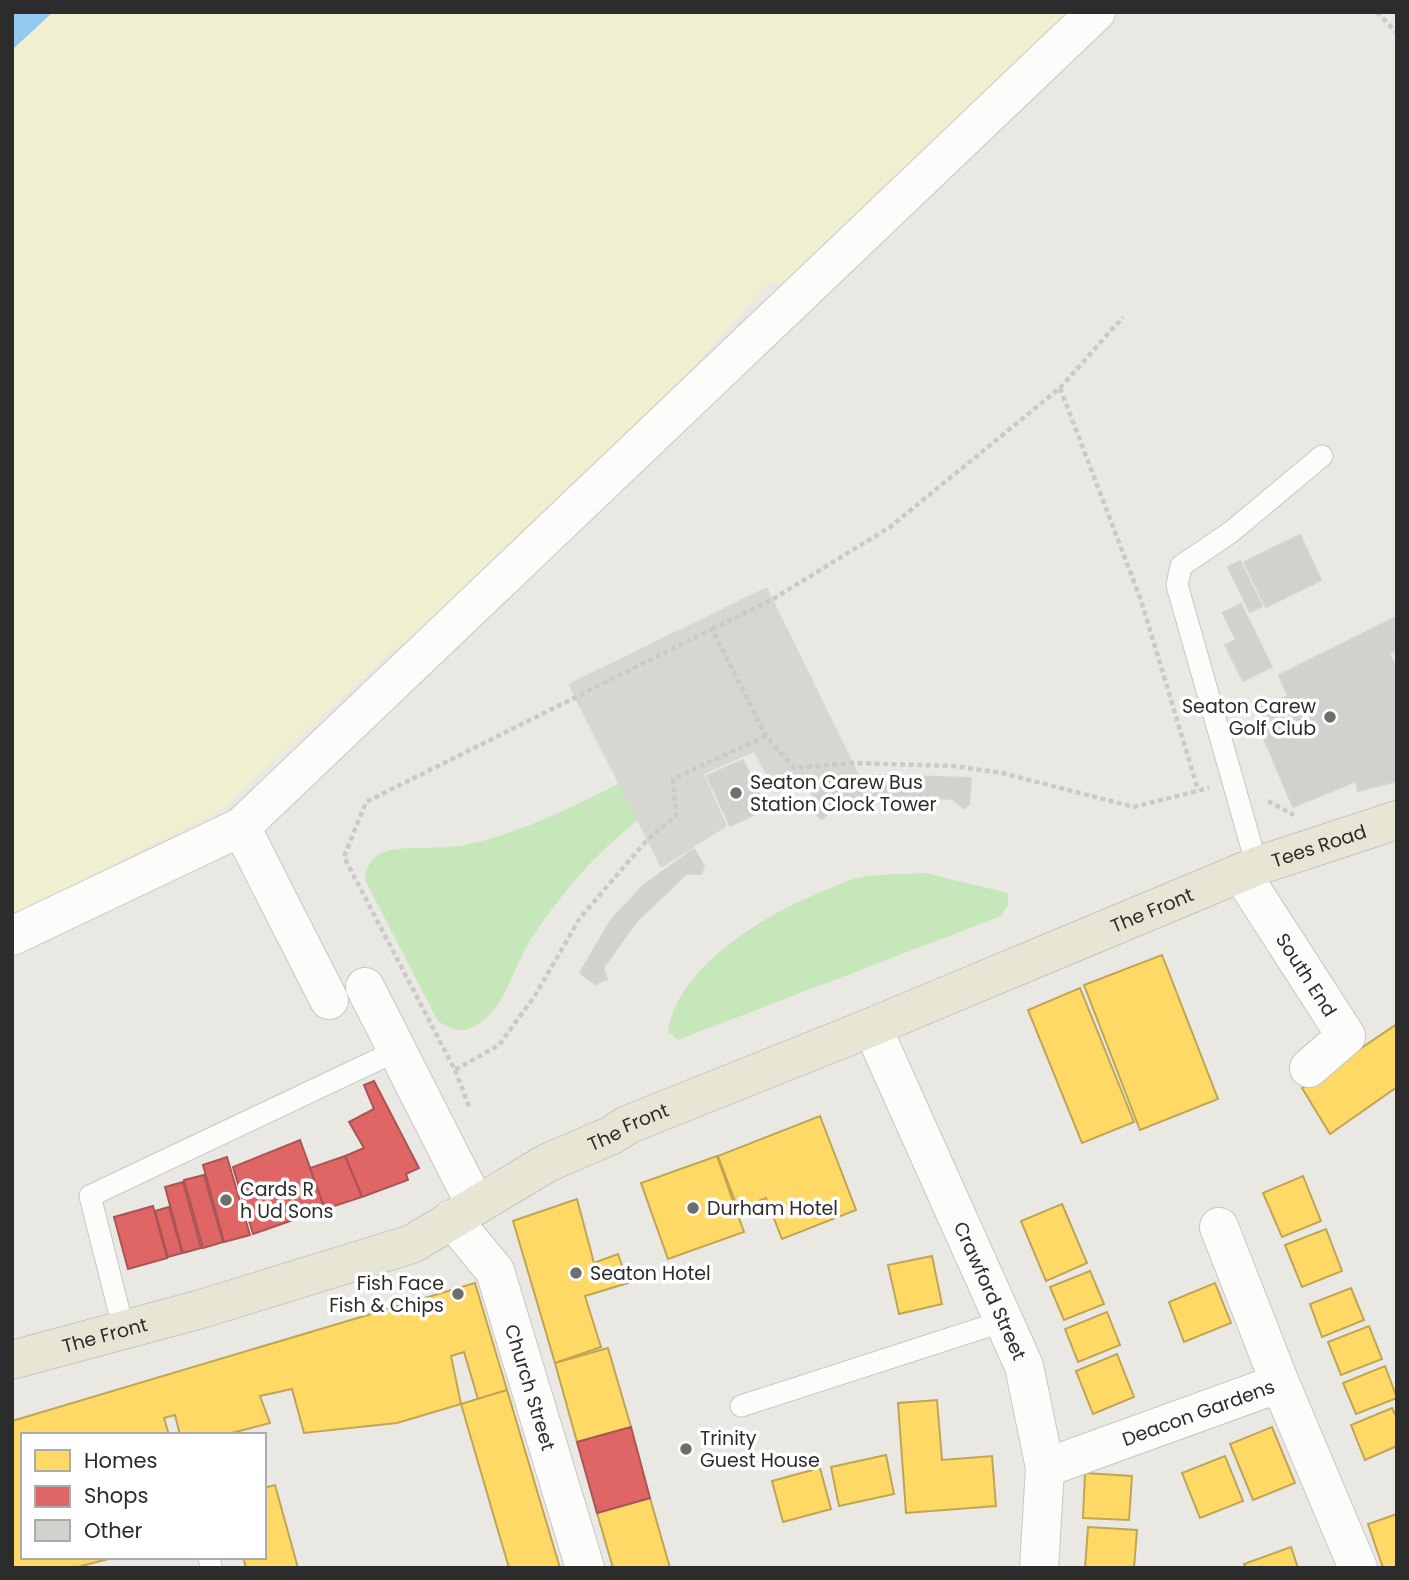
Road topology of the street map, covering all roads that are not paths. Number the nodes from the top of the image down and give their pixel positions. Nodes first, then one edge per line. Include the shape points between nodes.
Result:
1 (1096, 12) edge
2 (1322, 456) dead end
3 (1397, 820) edge
4 (241, 827) junction
5 (1249, 869) junction
6 (12, 936) edge
7 (365, 988) joint
8 (323, 1002) joint
9 (872, 1027) junction
10 (396, 1051) junction
11 (1309, 1068) dead end
12 (464, 1212) junction
13 (1219, 1227) dead end
14 (1004, 1321) junction
15 (124, 1331) junction
16 (12, 1360) edge
17 (1280, 1382) junction
18 (741, 1406) dead end
19 (1045, 1468) junction
20 (585, 1568) edge
21 (1039, 1568) edge
22 (1357, 1568) edge

1 - 4 street
2 - 5 lane via 1231,532 1181,566 1177,585 1233,782
3 - 5 main road, Tees Road
4 - 6 street
4 - 8 street
5 - 9 main road, The Front
5 - 11 street, South End via 1346,1036
7 - 8 lane
7 - 10 street, Church Street
9 - 12 main road, The Front via 627,1125 547,1163
9 - 14 street, Crawford Street
10 - 12 street, Church Street
10 - 15 lane via 90,1196
12 - 15 main road, The Front via 412,1244
12 - 20 street, Church Street via 495,1271
13 - 17 street
14 - 18 lane
14 - 19 street, Crawford Street via 1024,1366
15 - 16 main road, The Front
17 - 19 street, Deacon Gardens
17 - 22 street, Deacon Gardens
19 - 21 street, Crawford Street

